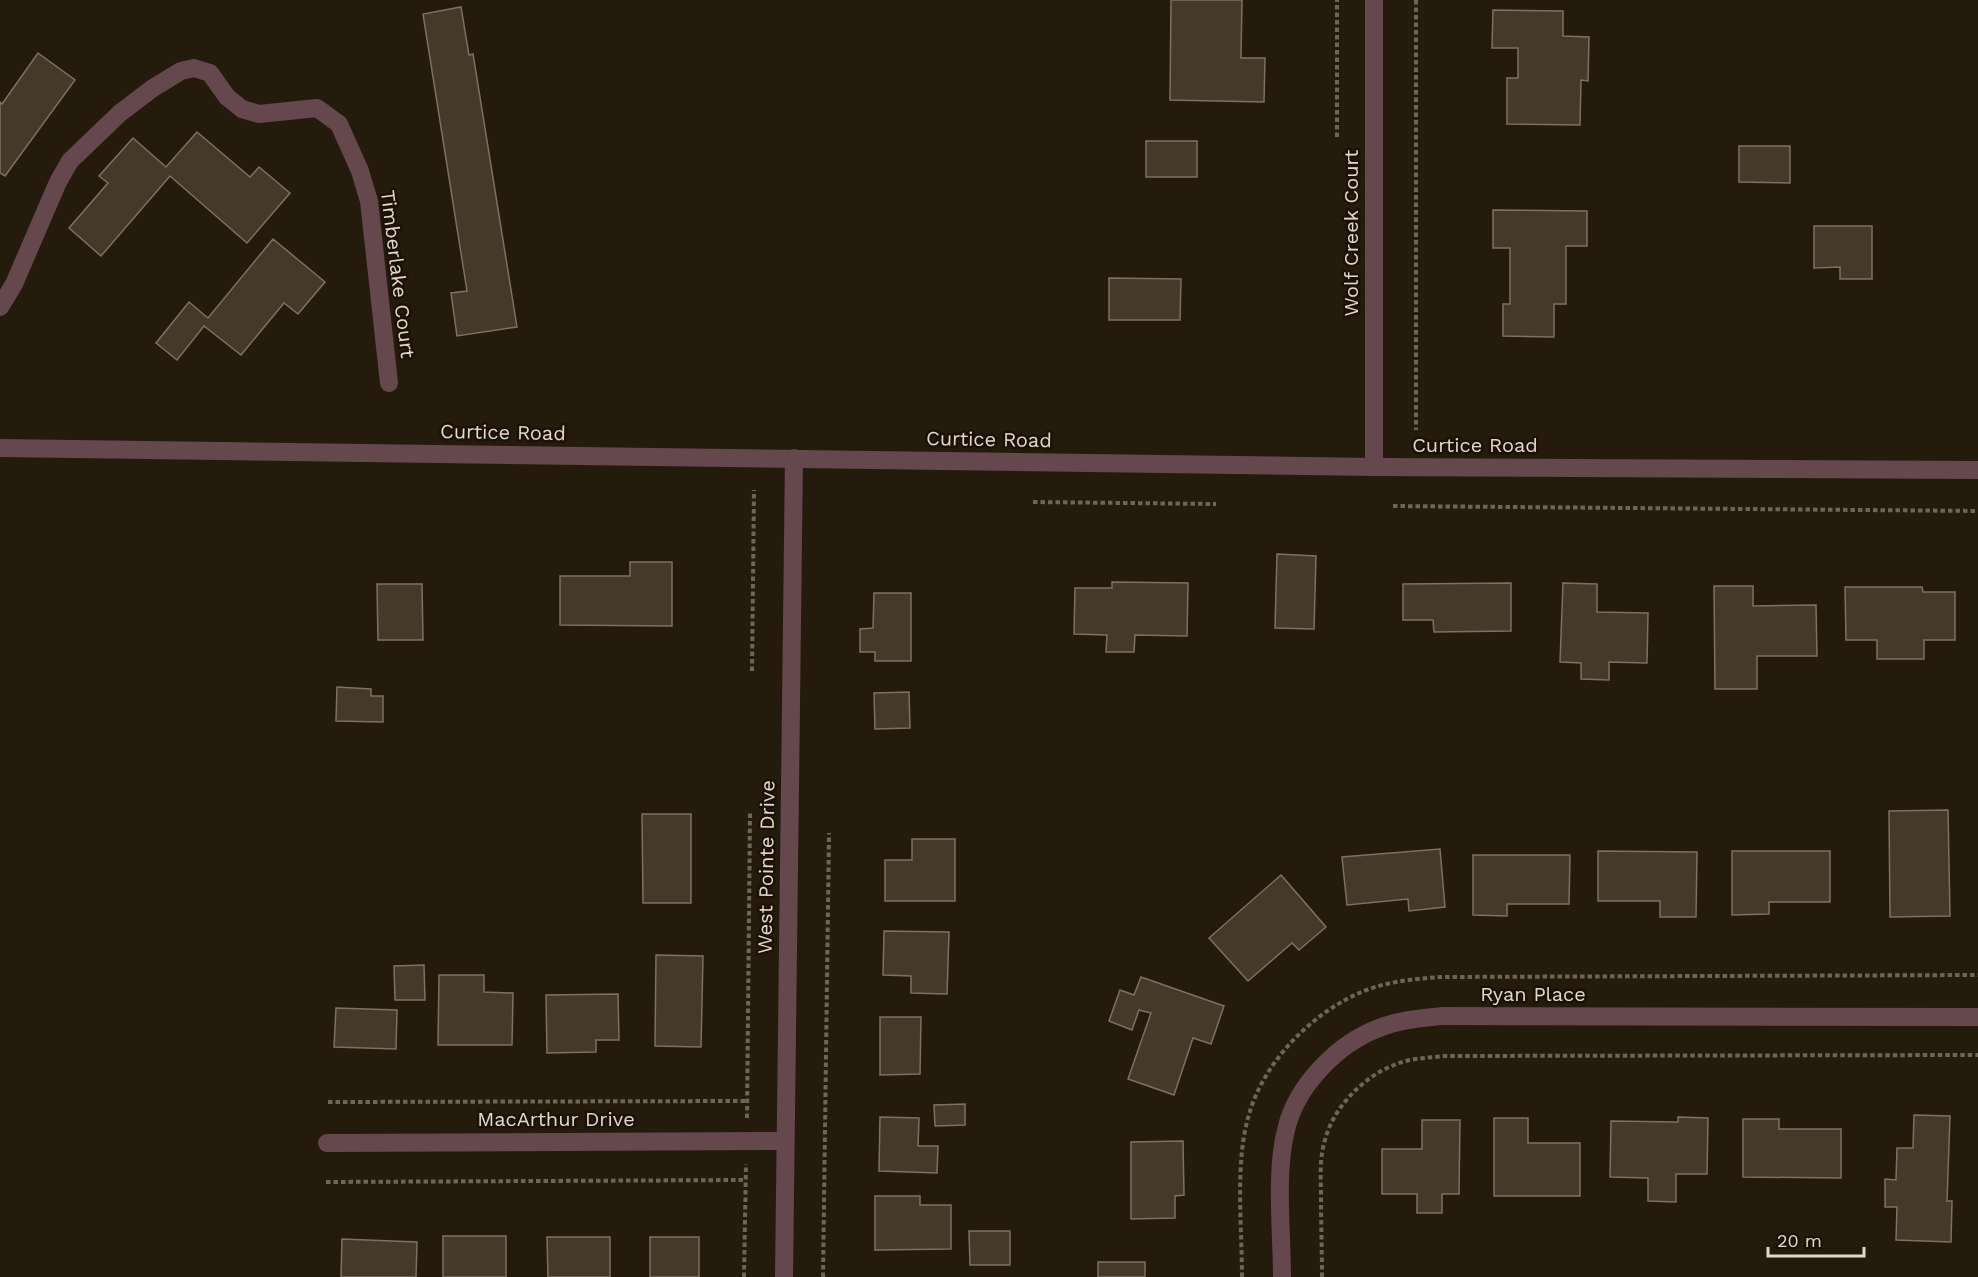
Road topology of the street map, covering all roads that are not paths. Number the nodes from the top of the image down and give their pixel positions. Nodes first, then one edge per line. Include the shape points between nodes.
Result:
1 (1374, 0) edge
2 (0, 307) edge
3 (389, 383) dead end
4 (0, 448) edge
5 (794, 458) junction
6 (1374, 467) junction
7 (1978, 470) edge
8 (1978, 1017) edge
9 (785, 1141) junction
10 (327, 1143) dead end
11 (784, 1277) edge
12 (1282, 1277) edge

1 - 6 street, Wolf Creek Court
2 - 3 street, Timberlake Court via 70,161 120,112 153,87 180,71 194,68 210,73 227,97 242,109 260,114 317,108 339,124 369,201
4 - 5 street, Curtice Road
5 - 6 street, Curtice Road
5 - 9 street, West Pointe Drive
6 - 7 street, Curtice Road
8 - 12 street, Ryan Place via 1442,1016 1409,1019 1379,1028 1337,1053 1294,1106 1281,1162
9 - 10 street, MacArthur Drive
9 - 11 street, West Pointe Drive

